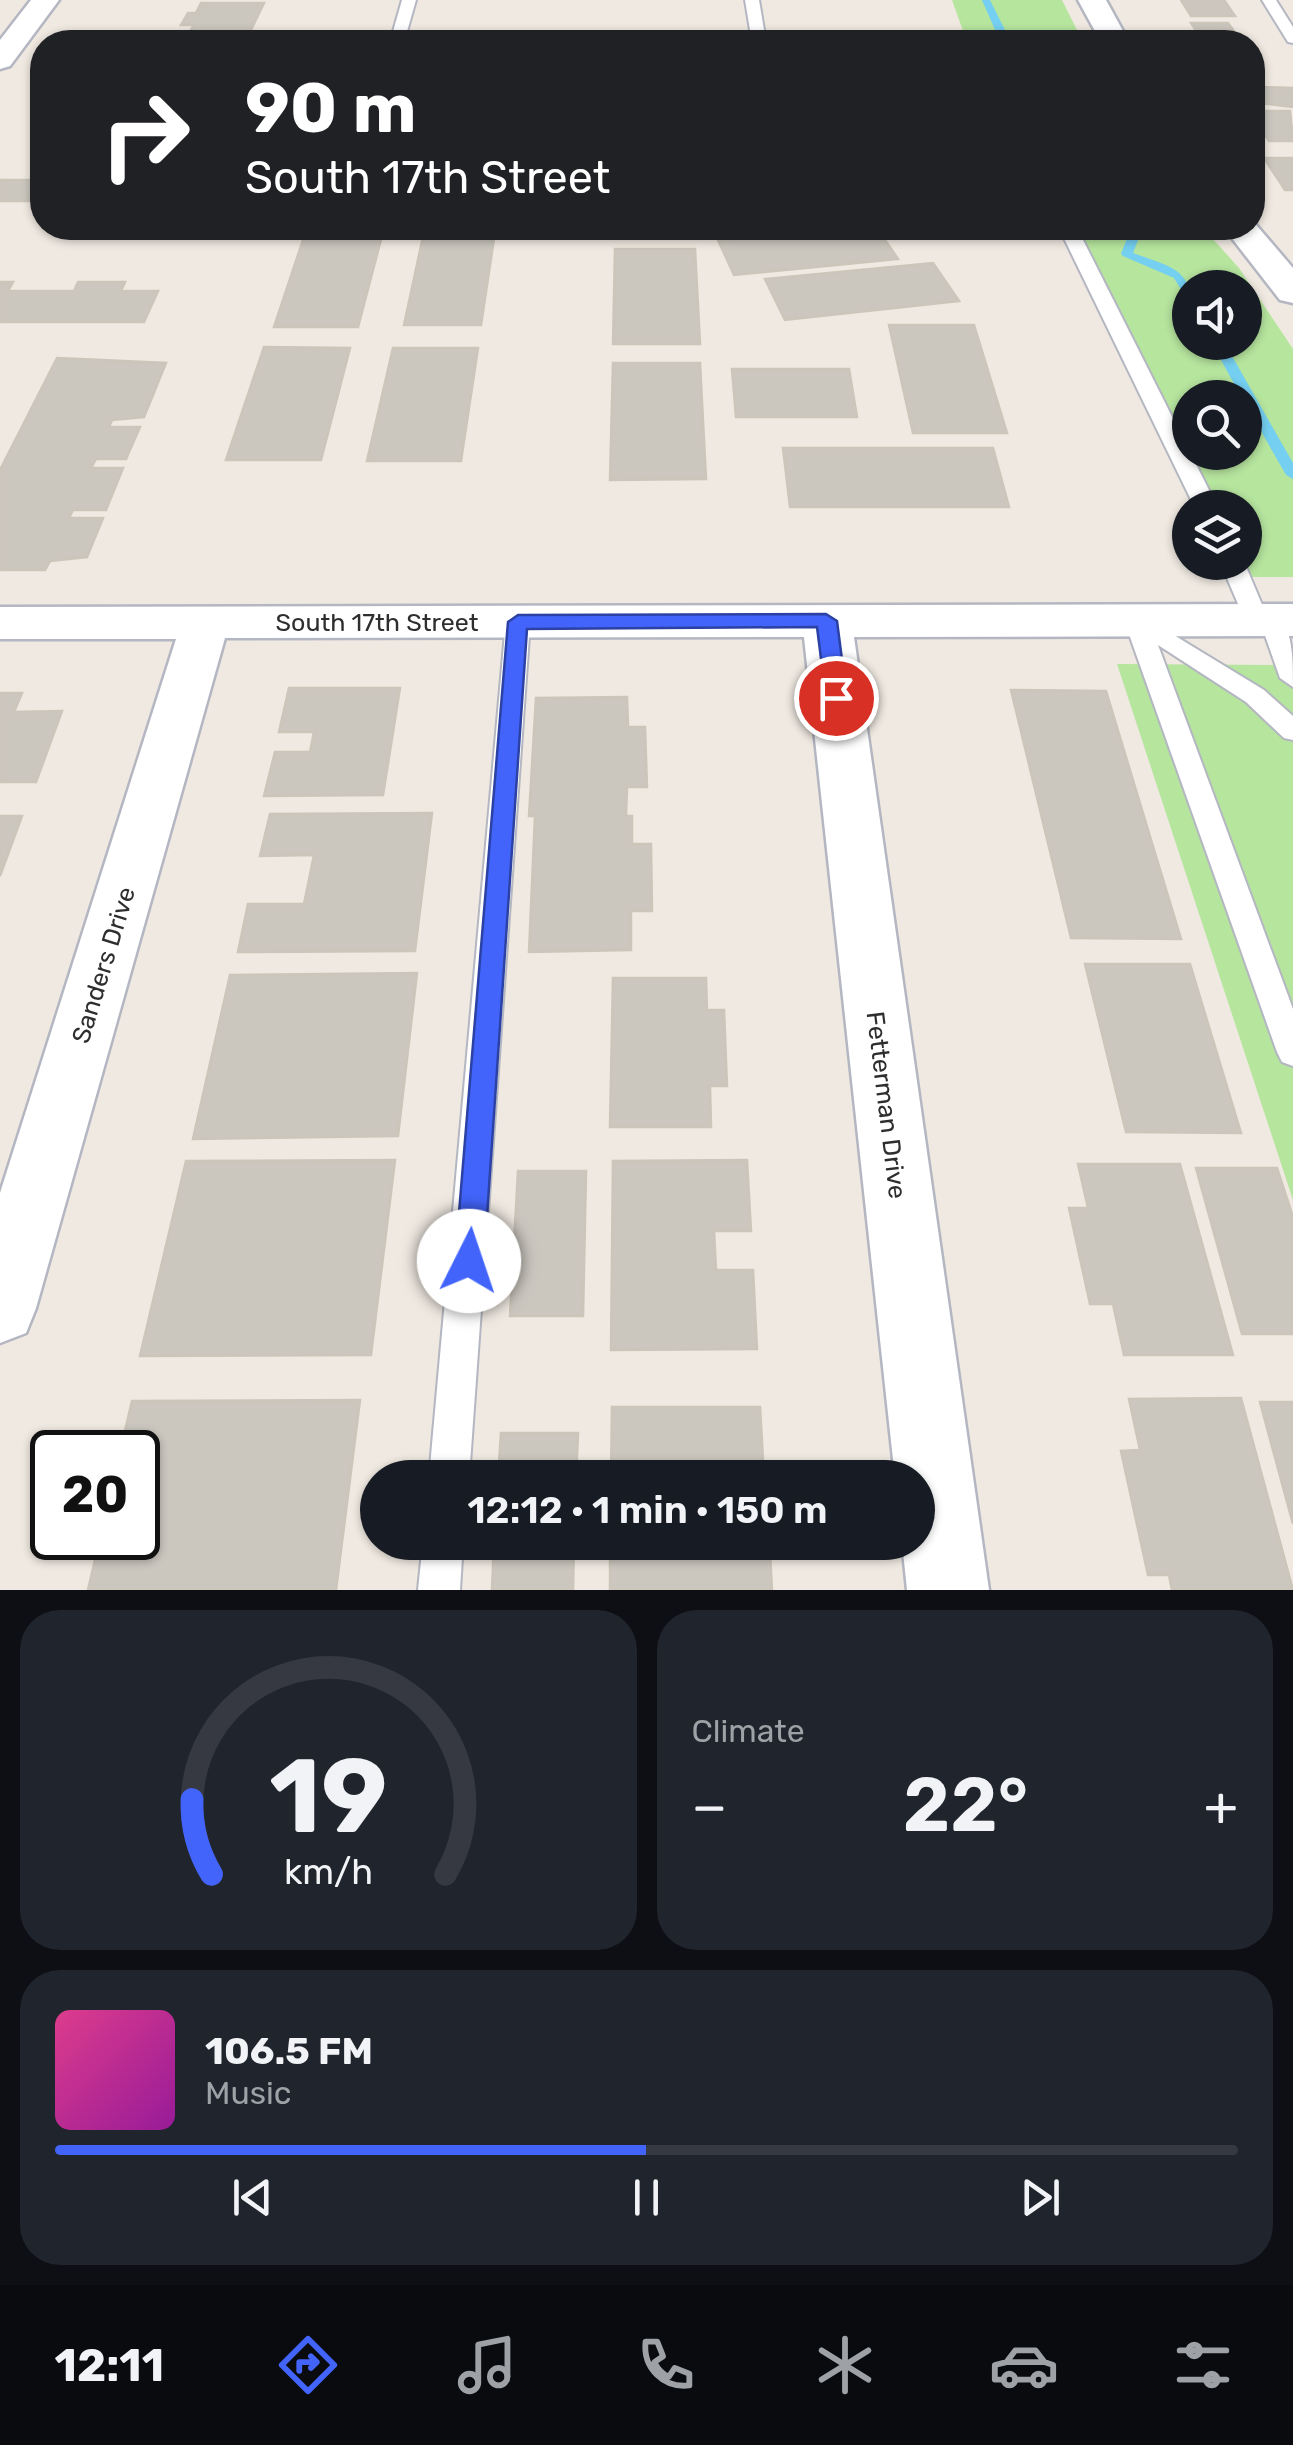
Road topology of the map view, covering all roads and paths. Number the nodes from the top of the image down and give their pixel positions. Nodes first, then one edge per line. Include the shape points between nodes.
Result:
1 (45, 0) edge
2 (409, 0) edge
3 (752, 0) edge
4 (1092, 0) edge
5 (1269, 0) edge
6 (400, 30) edge
7 (757, 30) edge
8 (1108, 30) edge
9 (1293, 39) edge
10 (0, 60) edge
11 (1074, 240) edge
12 (1252, 240) edge
13 (1293, 292) edge
14 (1198, 490) edge
15 (1245, 580) edge
16 (1136, 620) junction
17 (1274, 620) edge
18 (826, 621) junction
19 (518, 622) junction
20 (0, 623) edge
21 (205, 623) junction
22 (1293, 678) edge
23 (1293, 731) edge
24 (1293, 1052) edge
25 (0, 1308) edge
26 (451, 1460) edge
27 (442, 1560) edge
28 (439, 1590) edge
29 (948, 1590) edge

1 - 10 street
2 - 6 lane
3 - 7 lane
4 - 8 street
5 - 9 lane
11 - 14 lane
12 - 13 street
15 - 17 lane
16 - 17 street, South 17th Street
16 - 18 street, South 17th Street
16 - 23 lane via 1255,696
16 - 24 lane
17 - 22 lane
18 - 19 street, South 17th Street
18 - 29 street, Fetterman Drive
19 - 21 street, South 17th Street
19 - 26 lane
20 - 21 street, South 17th Street
21 - 25 street, Sanders Drive
27 - 28 lane

